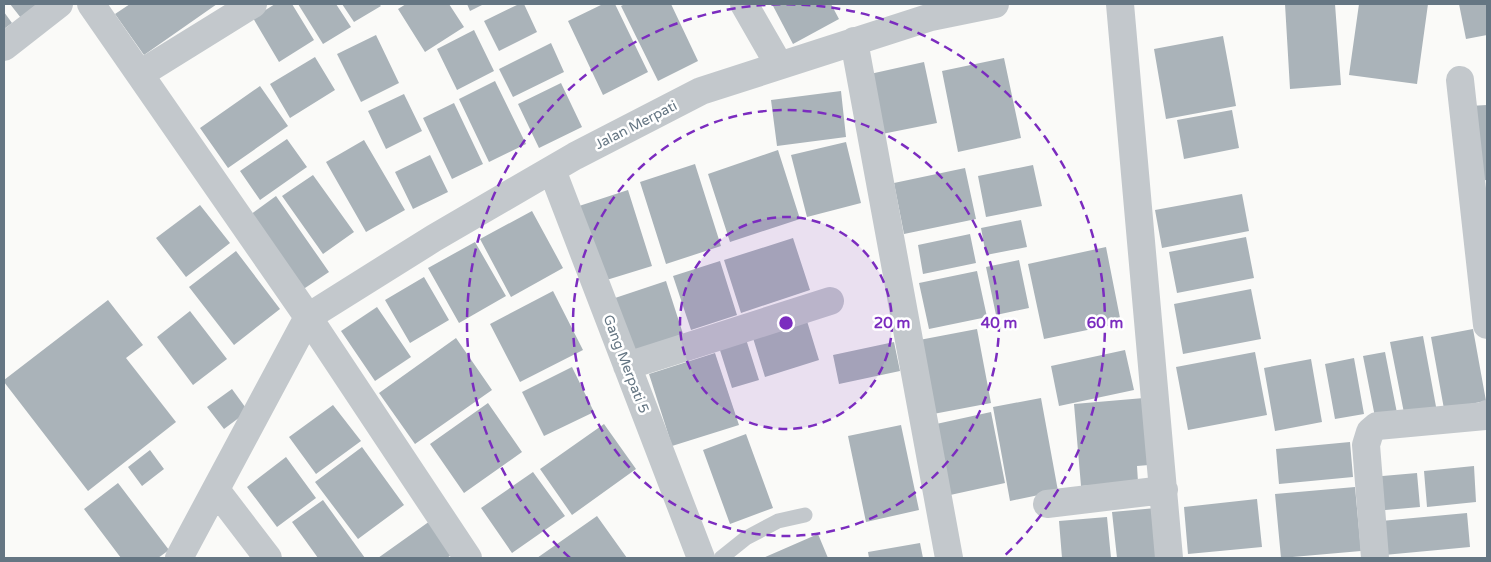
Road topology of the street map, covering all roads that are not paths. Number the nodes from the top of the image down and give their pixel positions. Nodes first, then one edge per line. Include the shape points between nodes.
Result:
1 (58, 4) edge
2 (92, 4) edge
3 (253, 4) edge
4 (744, 4) edge
5 (995, 4) edge
6 (1120, 4) edge
7 (929, 10) edge
8 (854, 41) junction
9 (4, 47) edge
10 (779, 65) junction
11 (140, 74) junction
12 (1460, 80) dead end
13 (552, 170) junction
14 (830, 301) dead end
15 (308, 317) junction
16 (1487, 325) edge
17 (626, 366) junction
18 (1487, 414) edge
19 (216, 490) junction
20 (1164, 490) junction
21 (1047, 504) dead end
22 (805, 515) dead end
23 (179, 558) edge
24 (268, 558) edge
25 (468, 558) edge
26 (701, 558) edge
27 (721, 558) edge
28 (949, 558) edge
29 (1169, 558) edge
30 (1375, 558) edge

1 - 9 street
2 - 11 street
3 - 11 street
4 - 10 street
5 - 7 street, Jalan Merpati
6 - 20 street
7 - 8 street, Jalan Merpati
8 - 10 street, Jalan Merpati
8 - 28 street
10 - 13 street, Jalan Merpati via 701,91
11 - 15 street
12 - 16 street
13 - 15 street, Jalan Merpati via 434,238
13 - 17 street, Gang Merpati 5
14 - 17 street
15 - 19 street
15 - 25 street
17 - 26 street, Gang Merpati 5
18 - 30 street via 1377,426 1370,432 1366,445
19 - 23 street
19 - 24 street
20 - 21 street
20 - 29 street
22 - 27 lane via 778,521 746,538

